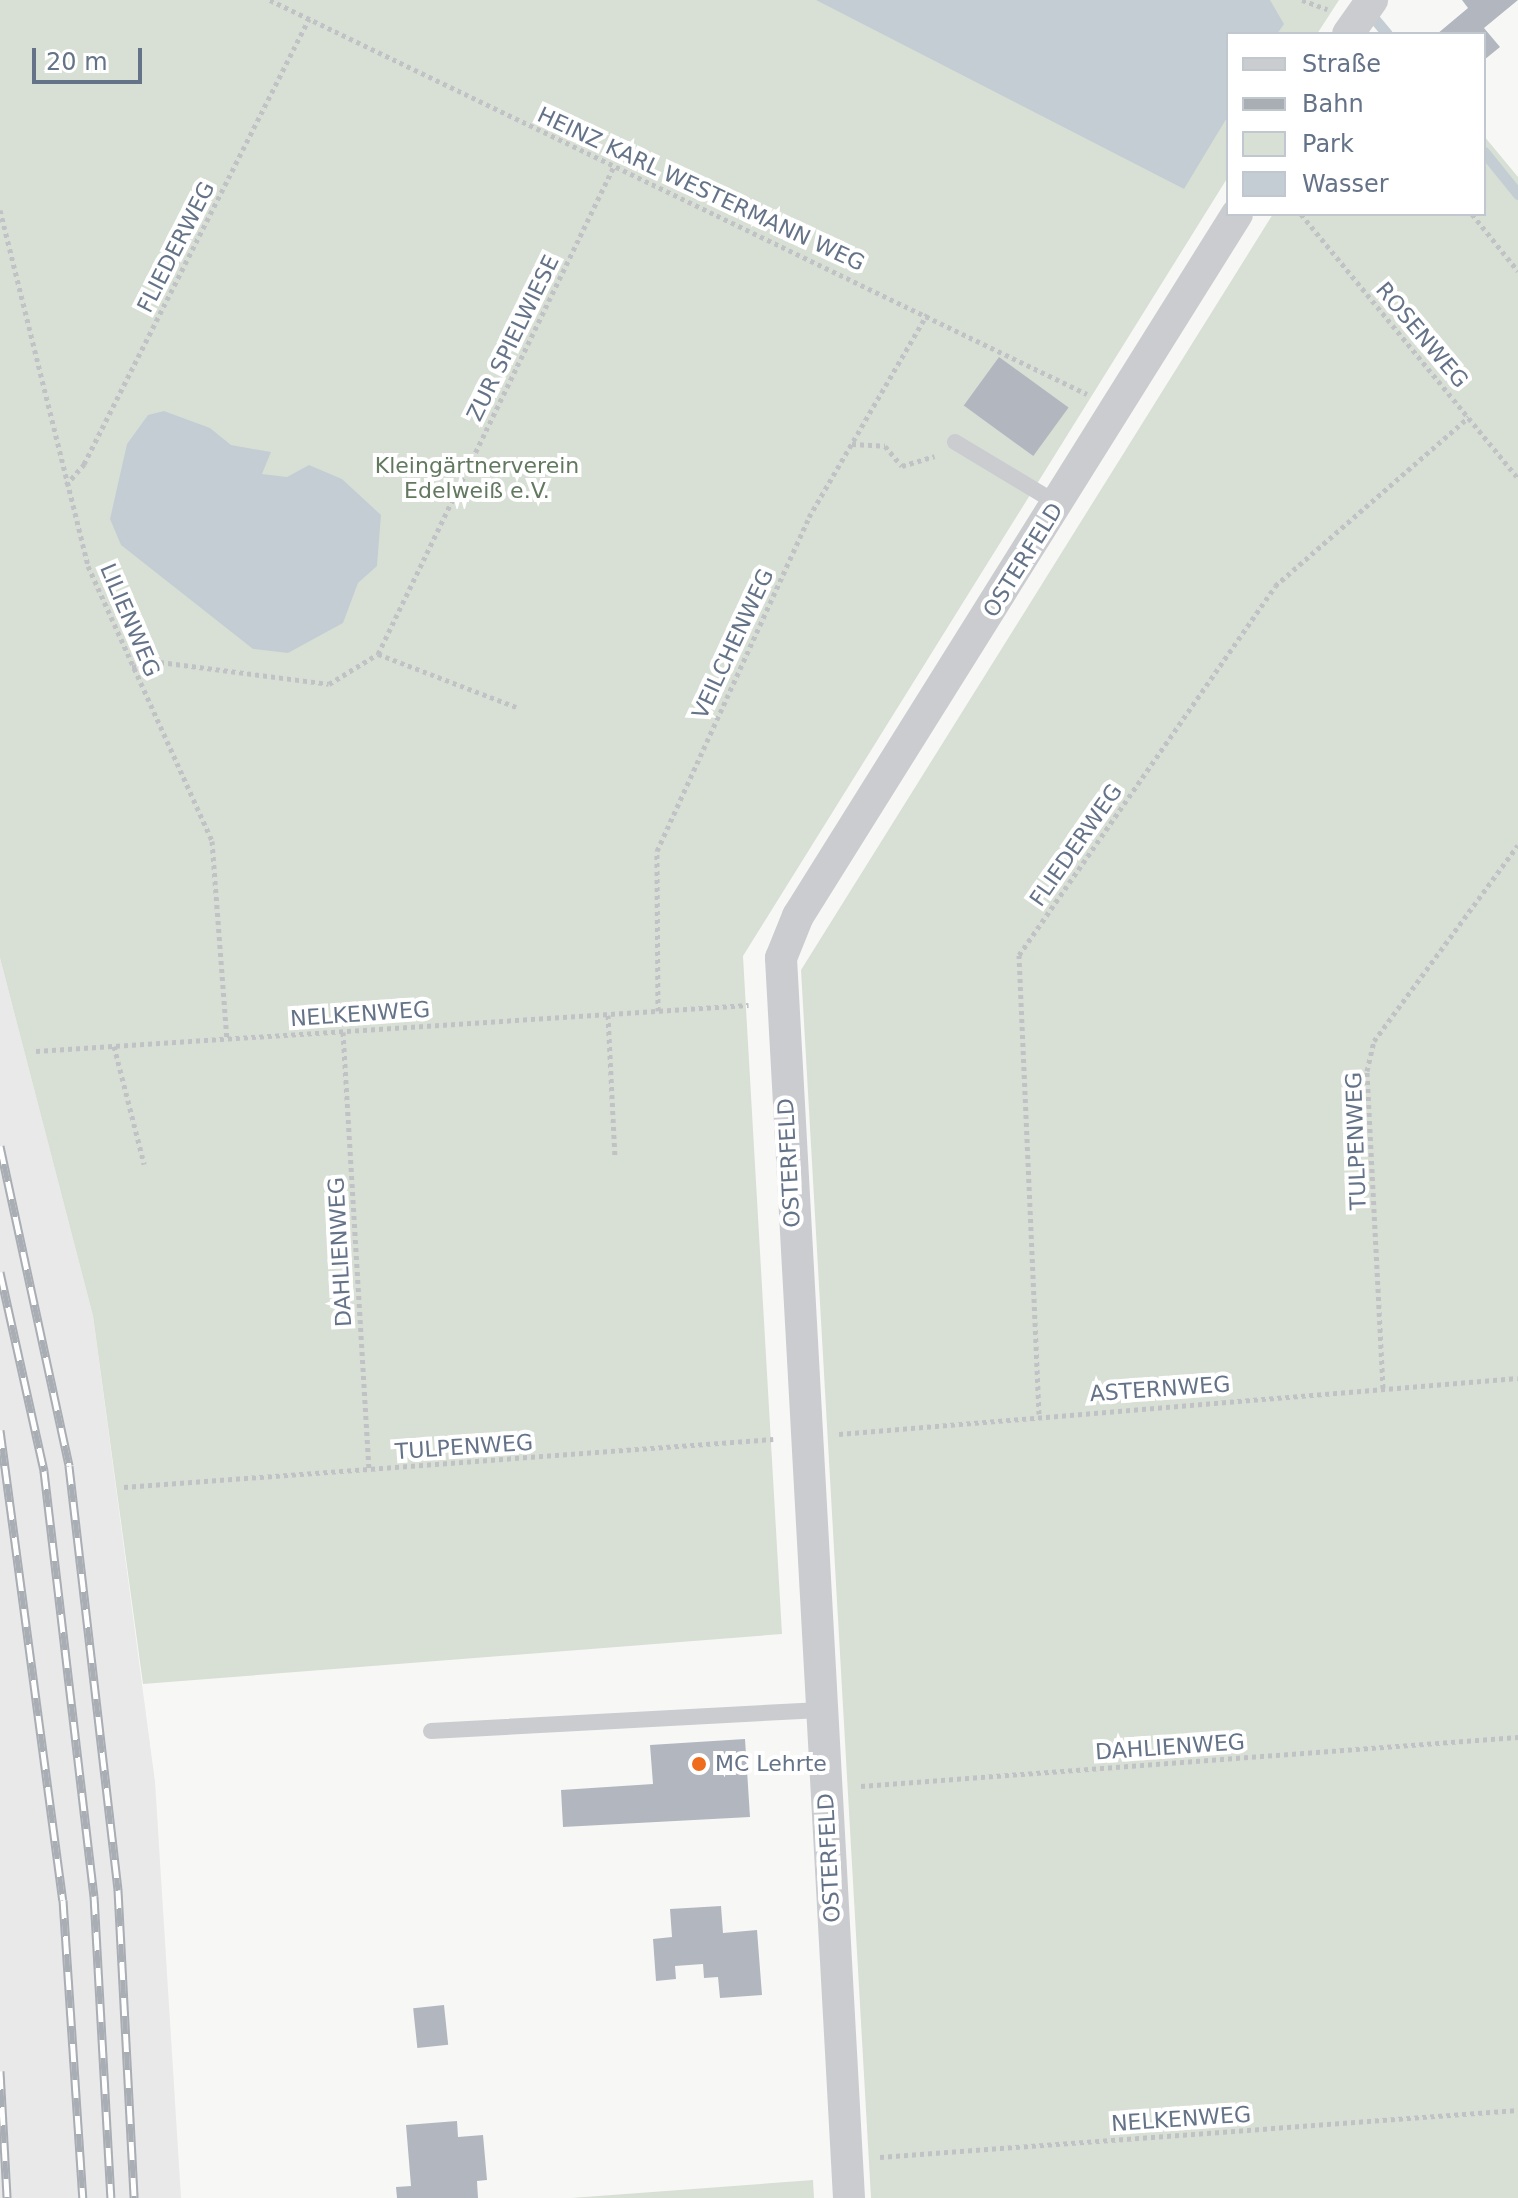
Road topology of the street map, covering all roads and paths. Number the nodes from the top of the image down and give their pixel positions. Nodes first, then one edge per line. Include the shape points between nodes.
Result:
1 (270, 0) edge
2 (1302, 0) edge
3 (1351, 17) edge
4 (309, 19) junction
5 (614, 166) junction
6 (0, 210) edge
7 (1236, 216) edge
8 (1303, 216) edge
9 (1474, 216) edge
10 (1518, 271) edge
11 (927, 314) junction
12 (1116, 409) junction
13 (1469, 417) junction
14 (955, 442) joint
15 (852, 444) junction
16 (1518, 478) edge
17 (65, 486) junction
18 (1058, 504) junction
19 (378, 654) junction
20 (132, 667) junction
21 (516, 707) dead end
22 (1518, 845) edge
23 (779, 1003) junction
24 (658, 1011) junction
25 (608, 1015) junction
26 (343, 1032) junction
27 (227, 1039) junction
28 (114, 1046) junction
29 (36, 1051) dead end
30 (615, 1156) dead end
31 (144, 1164) dead end
32 (1518, 1378) edge
33 (1383, 1388) junction
34 (1039, 1414) junction
35 (806, 1437) junction
36 (369, 1470) junction
37 (124, 1487) dead end
38 (820, 1710) junction
39 (431, 1731) dead end
40 (1518, 1737) edge
41 (825, 1788) junction
42 (1518, 2110) edge
43 (847, 2160) junction
44 (849, 2198) edge

1 - 4 path, HEINZ KARL WESTERMANN WEG
2 - 3 path
4 - 5 path, HEINZ KARL WESTERMANN WEG
4 - 17 path, FLIEDERWEG via 84,464
5 - 11 path, HEINZ KARL WESTERMANN WEG
5 - 19 path, ZUR SPIELWIESE
6 - 17 path, LILIENWEG
7 - 12 street, OSTERFELD
8 - 13 path, ROSENWEG
9 - 10 path
11 - 12 path, HEINZ KARL WESTERMANN WEG
11 - 15 path, VEILCHENWEG
12 - 18 street, OSTERFELD
13 - 16 path, ROSENWEG
13 - 34 path, FLIEDERWEG via 1275,586 1019,955
14 - 15 path via 902,466 885,446
14 - 18 lane
15 - 24 path, VEILCHENWEG via 809,517 657,851
17 - 20 path, LILIENWEG via 88,566
18 - 23 street, OSTERFELD via 798,916 781,958
19 - 20 path via 329,684 160,662
19 - 21 path
20 - 27 path, LILIENWEG via 212,841
22 - 33 path, TULPENWEG via 1374,1041 1367,1071
23 - 24 path, NELKENWEG
23 - 35 street, OSTERFELD
24 - 25 path, NELKENWEG
25 - 26 path, NELKENWEG
25 - 30 path
26 - 27 path, NELKENWEG
26 - 36 path, DAHLIENWEG
27 - 28 path, NELKENWEG
28 - 29 path, NELKENWEG
28 - 31 path
32 - 33 path, ASTERNWEG
33 - 34 path, ASTERNWEG
34 - 35 path, ASTERNWEG
35 - 36 path, TULPENWEG
35 - 38 street, OSTERFELD
36 - 37 path, TULPENWEG
38 - 39 lane
38 - 41 street, OSTERFELD
40 - 41 path, DAHLIENWEG
41 - 43 street, OSTERFELD
42 - 43 path, NELKENWEG
43 - 44 street, OSTERFELD

